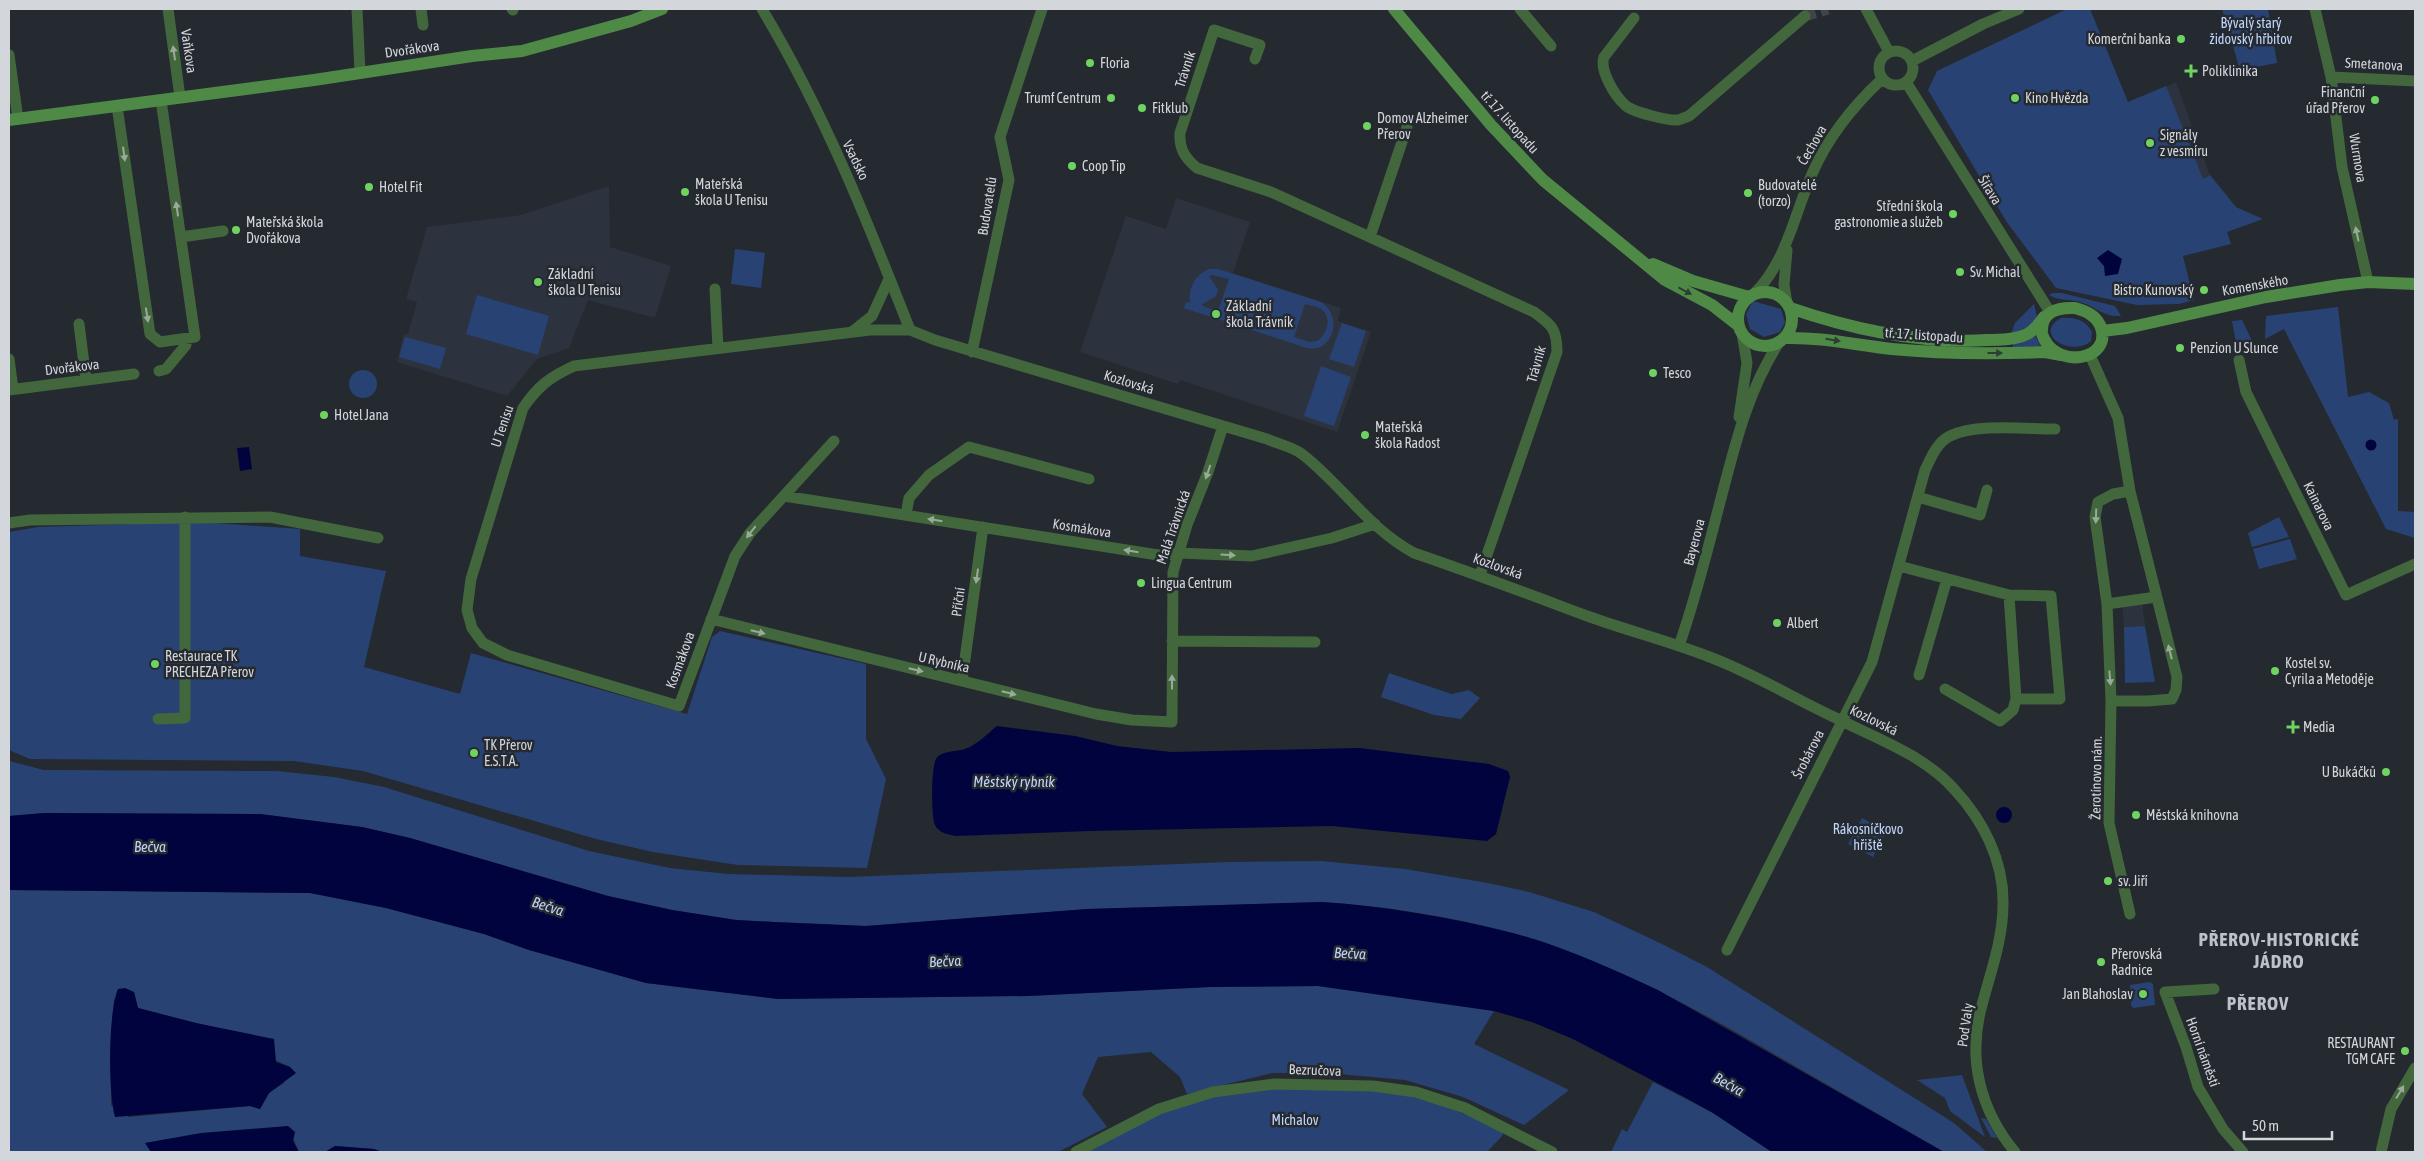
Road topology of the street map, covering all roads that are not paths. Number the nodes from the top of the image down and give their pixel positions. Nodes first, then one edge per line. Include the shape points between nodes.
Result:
1 (168, 9) edge
2 (357, 9) edge
3 (421, 9) edge
4 (662, 9) edge
5 (762, 9) edge
6 (1042, 9) edge
7 (1394, 9) edge
8 (1520, 9) edge
9 (1866, 9) edge
10 (2019, 9) edge
11 (2315, 9) edge
12 (1805, 16) tunnel mouth
13 (1634, 18) dead end
14 (423, 26) dead end
15 (1551, 46) dead end
16 (1889, 52) junction
17 (9, 55) edge
18 (1255, 59) dead end
19 (1912, 62) junction
20 (360, 72) junction
21 (2331, 77) junction
22 (1882, 79) junction
23 (2415, 81) edge
24 (1906, 82) junction
25 (180, 97) junction
26 (161, 100) junction
27 (117, 106) junction
28 (14, 120) edge
29 (1406, 127) dead end
30 (222, 231) dead end
31 (181, 237) junction
32 (1370, 237) junction
33 (1789, 239) junction
34 (1617, 242) junction
35 (890, 279) junction
36 (2368, 282) junction
37 (2415, 284) edge
38 (715, 289) dead end
39 (1752, 295) junction
40 (1789, 305) junction
41 (2047, 315) junction
42 (79, 324) dead end
43 (1741, 329) junction
44 (910, 330) junction
45 (2102, 330) junction
46 (852, 332) junction
47 (185, 339) junction
48 (1783, 340) junction
49 (718, 348) junction
50 (972, 352) junction
51 (2061, 355) junction
52 (2090, 355) junction
53 (9, 358) edge
54 (2239, 360) dead end
55 (159, 371) dead end
56 (134, 374) dead end
57 (86, 380) junction
58 (11, 389) edge
59 (1223, 426) junction
60 (2055, 429) dead end
61 (834, 441) dead end
62 (1735, 444) junction
63 (1089, 479) dead end
64 (1987, 490) dead end
65 (2130, 491) junction
66 (784, 496) junction
67 (1918, 497) junction
68 (906, 515) junction
69 (185, 517) junction
70 (9, 524) edge
71 (1375, 524) junction
72 (983, 527) junction
73 (378, 538) dead end
74 (1179, 553) junction
75 (2415, 564) edge
76 (1899, 566) junction
77 (1480, 575) junction
78 (1946, 579) junction
79 (2009, 595) junction
80 (2156, 597) junction
81 (2107, 604) junction
82 (711, 619) junction
83 (1172, 641) junction
84 (1315, 642) dead end
85 (1679, 646) junction
86 (1920, 675) dead end
87 (962, 681) junction
88 (1945, 689) dead end
89 (2016, 699) junction
90 (2112, 701) junction
91 (679, 706) joint
92 (158, 719) dead end
93 (1172, 722) joint
94 (1842, 722) junction
95 (2003, 912) joint
96 (2130, 914) dead end
97 (1728, 950) dead end
98 (2214, 989) dead end
99 (2415, 1068) edge
100 (1076, 1152) edge
101 (1552, 1152) edge
102 (2015, 1152) edge
103 (2243, 1152) edge
104 (2381, 1152) edge

25 -> 1 street, Vaňkova
2 - 20 street
3 - 14 street
4 - 20 main road, Dvořákova via 631,21 522,51
5 - 35 street, Vsadsko via 784,46 854,190
6 - 50 street, Budovatelů via 1000,138 1009,180
7 - 34 main road, tř. 17. listopadu via 1491,125 1543,180
8 - 15 street
9 - 16 street
10 - 19 street via 1982,24
11 - 21 street, Wurmova
12 - 13 street via 1689,116 1678,120 1626,106 1604,74 1604,57
16 - 19 street via 1901,51
16 - 22 street via 1879,64
17 - 28 street
18 - 32 street, Trávník via 1260,45 1214,30 1180,133 1179,142 1187,160 1197,168 1271,192
19 - 24 street via 1913,73
20 - 25 main road, Dvořákova
21 - 23 street, Smetanova
36 -> 21 street, Wurmova via 2342,167
22 - 24 street via 1895,86
22 - 33 street, Čechova via 1854,106 1828,143 1812,174
24 - 41 street, Šířava
25 - 26 main road, Dvořákova
26 - 27 main road, Dvořákova
31 -> 26 street
27 - 28 main road, Dvořákova
27 -> 47 street via 150,334 160,342
29 - 32 street
30 - 31 street
31 - 47 street via 195,337
32 - 77 street, Trávník via 1534,312 1549,322 1557,336 1557,352
33 - 39 street, Čechova via 1772,273
33 - 40 street, Čechova via 1784,276
34 - 39 main road, tř. 17. listopadu via 1663,269 1693,281
34 -> 43 main road, tř. 17. listopadu via 1665,280 1712,305
35 - 44 street, Vsadsko
35 - 46 street via 872,316
36 - 37 main road, Komenského
36 - 45 main road, Komenského via 2266,297 2127,328
38 - 49 street
39 - 40 main road, tř. 17. listopadu via 1772,292
39 - 43 main road via 1740,310
40 - 41 main road, tř. 17. listopadu via 1828,321 1941,341 2019,337 2032,331
40 - 48 main road via 1792,324
41 - 45 main road via 2068,308 2085,311 2098,320
41 - 51 main road via 2041,328 2044,340 2051,350
42 - 57 street
43 - 48 main road, tř. 17. listopadu via 1751,342 1760,345 1770,346
43 - 62 street, Bayerova via 1747,363
44 - 46 street, U Tenisu
44 - 50 street, Kozlovská
45 - 52 main road via 2100,343
46 - 49 street, U Tenisu
47 - 55 street via 186,345 166,369
48 -> 51 main road, tř. 17. listopadu via 1817,337 1938,353 2046,352
48 - 62 street, Bayerova via 1756,382
49 - 91 street, U Tenisu via 574,366 551,377 534,391 523,408 497,490 471,579 467,610 472,628 483,643 507,655
50 - 59 street, Kozlovská
51 - 52 main road via 2081,358
52 - 65 street via 2118,418
53 - 58 street, Dvořákova
54 - 75 street, Kainarova via 2246,392 2346,595
56 - 57 street, Dvořákova
57 - 58 street, Dvořákova
59 - 71 street, Kozlovská via 1301,453
59 -> 74 street, Malá Trávnická
60 - 67 street, Šrobárova via 1976,430 1950,436 1936,448 1925,470
61 - 66 street, Kosmákova
62 - 85 street, Bayerova
63 - 68 street via 969,447 929,474 912,493
64 - 67 street via 1980,515
65 - 80 street
65 -> 81 street, Žerotínovo nám. via 2113,494 2098,502 2095,517
66 - 68 street, Kosmákova
66 -> 82 street, Kosmákova via 750,533 735,556
67 - 76 street, Šrobárova
72 -> 68 street, Kosmákova
69 - 70 street via 30,520
69 - 73 street via 276,517
69 - 92 street via 185,718
74 -> 71 street, Kosmákova via 1252,556 1332,538
71 - 77 street, Kozlovská via 1414,553
74 -> 72 street, Kosmákova via 1158,555
72 -> 87 street, Příční
74 - 83 street, Malá Trávnická via 1173,579
76 - 78 street
76 - 94 street, Šrobárova via 1872,662
77 - 85 street, Kozlovská
78 - 79 street
78 - 86 street
79 - 89 street
79 - 89 street via 2051,596 2060,699
80 - 81 street
90 -> 80 street via 2172,699 2176,690 2176,677
81 -> 90 street, Žerotínovo nám.
82 -> 87 street, U Rybníka
82 - 91 street, Kosmákova
83 - 84 street
93 -> 83 street, Malá Trávnická
85 - 94 street, Kozlovská via 1710,656
87 -> 93 street, U Rybníka via 1096,714
88 - 89 street via 2000,721 2013,710
90 - 96 street, Žerotínovo nám. via 2109,822
94 - 95 street, Kozlovská via 1909,755 1953,788 1977,819 1994,851 2003,887
94 - 97 street, Šrobárova
95 - 102 street, Pod Valy via 1999,945 1977,1025 1975,1046 1979,1086 1986,1105
98 - 103 street, Horní náměstí via 2165,992 2198,1087 2223,1129
104 -> 99 street via 2391,1109
100 - 101 street, Bezručova via 1159,1108 1213,1092 1274,1084 1373,1086 1416,1092 1465,1108

